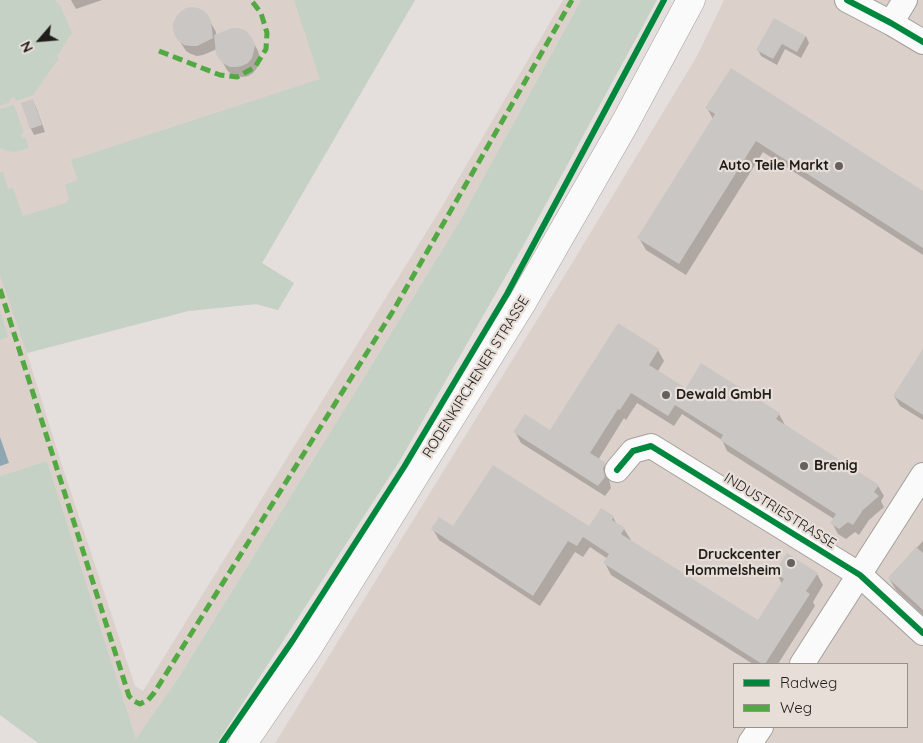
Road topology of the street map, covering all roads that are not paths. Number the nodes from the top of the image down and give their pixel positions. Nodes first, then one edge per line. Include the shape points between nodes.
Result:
1 (691, 0) edge
2 (709, 0) edge
3 (847, 0) edge
4 (905, 0) edge
5 (891, 23) junction
6 (923, 42) edge
7 (657, 63) junction
8 (618, 470) dead end
9 (923, 475) edge
10 (860, 575) junction
11 (923, 633) edge
12 (803, 663) edge
13 (760, 728) edge
14 (243, 743) edge
15 (750, 743) edge

1 - 7 main road, RODENKIRCHENER STRASSE
2 - 7 main road
3 - 5 street
4 - 5 street
5 - 6 street
7 - 14 main road, RODENKIRCHENER STRASSE via 524,300 307,649
8 - 10 street, INDUSTRIESTRASSE via 633,451 651,446
9 - 10 street
10 - 11 street, INDUSTRIESTRASSE
10 - 12 street
13 - 15 street

